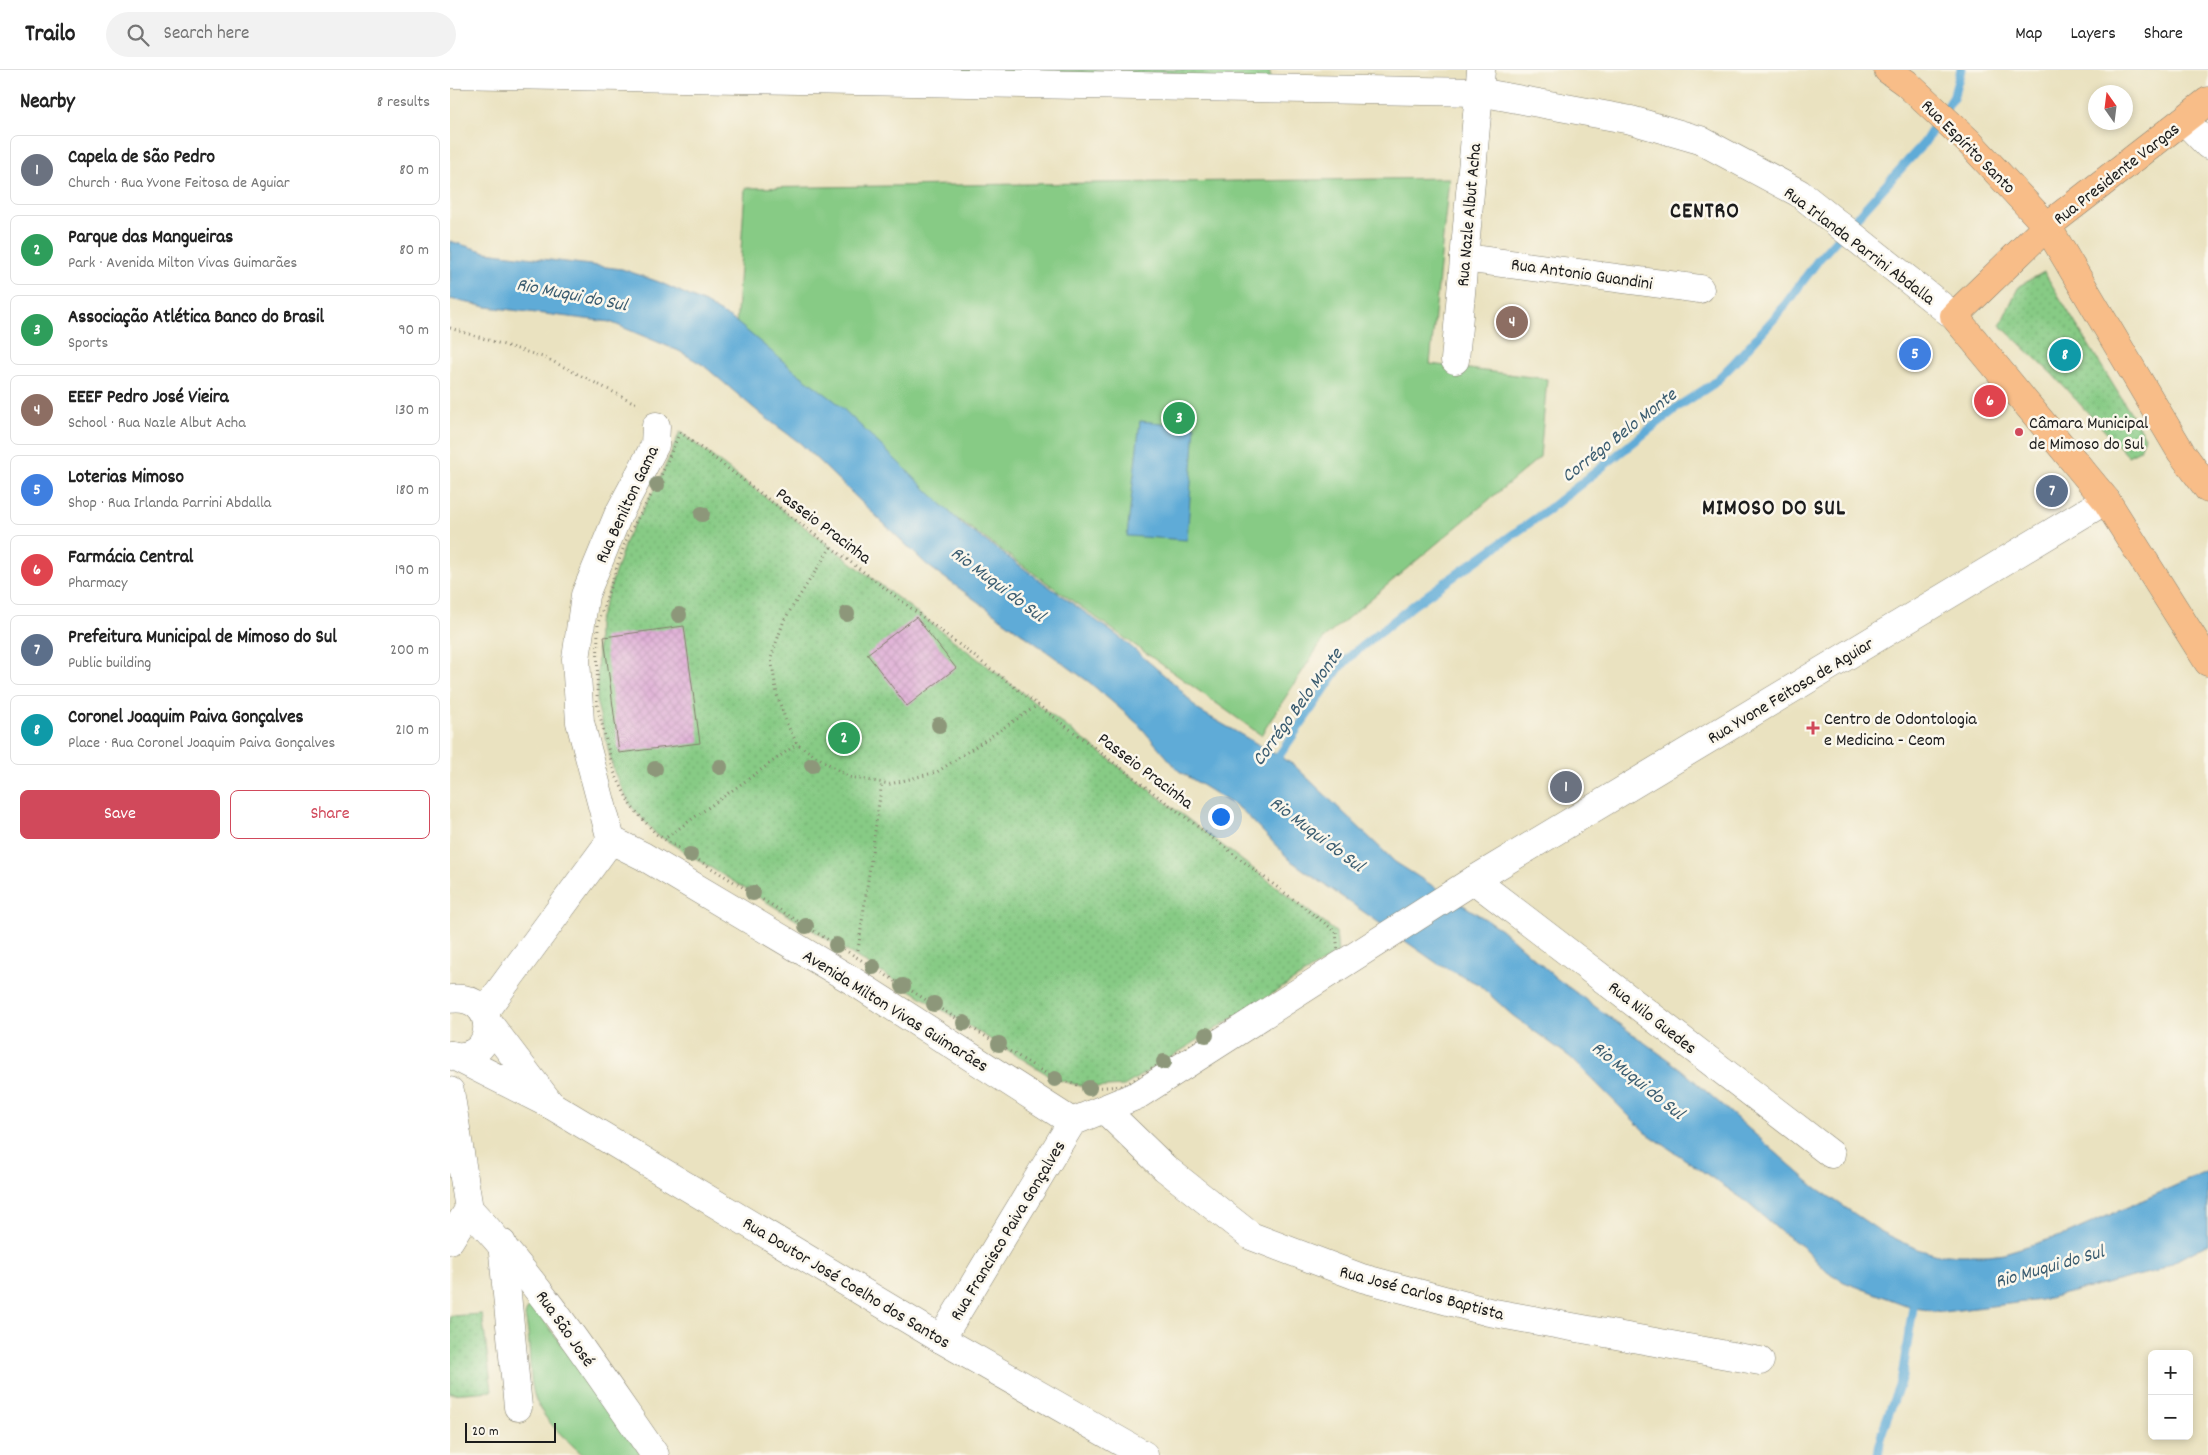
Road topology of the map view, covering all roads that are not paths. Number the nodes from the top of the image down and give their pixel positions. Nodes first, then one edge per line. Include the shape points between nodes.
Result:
1 (450, 74) edge
2 (1897, 77) edge
3 (1480, 81) edge
4 (2208, 101) edge
5 (2184, 120) junction
6 (2208, 144) edge
7 (2047, 226) junction
8 (1464, 258) junction
9 (1700, 289) dead end
10 (1954, 316) junction
11 (1455, 360) dead end
12 (656, 426) road end
13 (2208, 489) edge
14 (2106, 500) junction
15 (2208, 662) edge
16 (610, 840) junction
17 (1474, 880) junction
18 (450, 999) edge
19 (486, 1017) junction
20 (451, 1055) edge
21 (450, 1091) edge
22 (551, 1105) junction
23 (1104, 1109) junction
24 (1072, 1122) junction
25 (1831, 1154) dead end
26 (469, 1209) junction
27 (450, 1240) edge
28 (502, 1243) junction
29 (941, 1339) junction
30 (1760, 1361) dead end
31 (518, 1407) dead end
32 (654, 1455) edge
33 (1144, 1455) edge

1 - 3 street, Rua Irlanda Parrini Abdalla
2 - 7 main road, Rua Espírito Santo via 1969,142
3 - 8 street, Rua Nazle Albut Acha
3 - 10 street, Rua Irlanda Parrini Abdalla via 1700,140 1799,193
4 - 5 main road, Rua Presidente Vargas
5 - 6 street
5 - 7 main road, Rua Presidente Vargas
7 - 10 main road, Rua Presidente Vargas
7 - 13 main road, Rua Espírito Santo via 2181,452
8 - 9 street, Rua Antonio Guandini
8 - 11 street, Rua Nazle Albut Acha
10 - 14 main road
12 - 16 street, Rua Benilton Gama via 655,445 618,515 585,596 576,659 580,722
14 - 15 main road
14 - 17 street, Rua Yvone Feitosa de Aguiar
16 - 19 street
16 - 24 street, Avenida Milton Vivas Guimarães via 855,969
17 - 23 street, Rua Yvone Feitosa de Aguiar via 1138,1095
17 - 25 street, Rua Nilo Guedes
18 - 19 street via 469,1000
19 - 20 street via 486,1036 479,1048 471,1054
19 - 22 street, Rua Doutor José Coelho dos Santos
20 - 22 street, Rua Doutor José Coelho dos Santos
21 - 26 street
22 - 29 street, Rua Doutor José Coelho dos Santos
23 - 24 street
23 - 30 street, Rua José Carlos Baptista via 1165,1168 1251,1236 1362,1278 1489,1312
24 - 29 street, Rua Francisco Paiva Gonçalves
26 - 27 street
26 - 28 street, Rua São José
28 - 31 street
28 - 32 street, Rua São José via 548,1300
29 - 33 street, Rua Doutor José Coelho dos Santos

